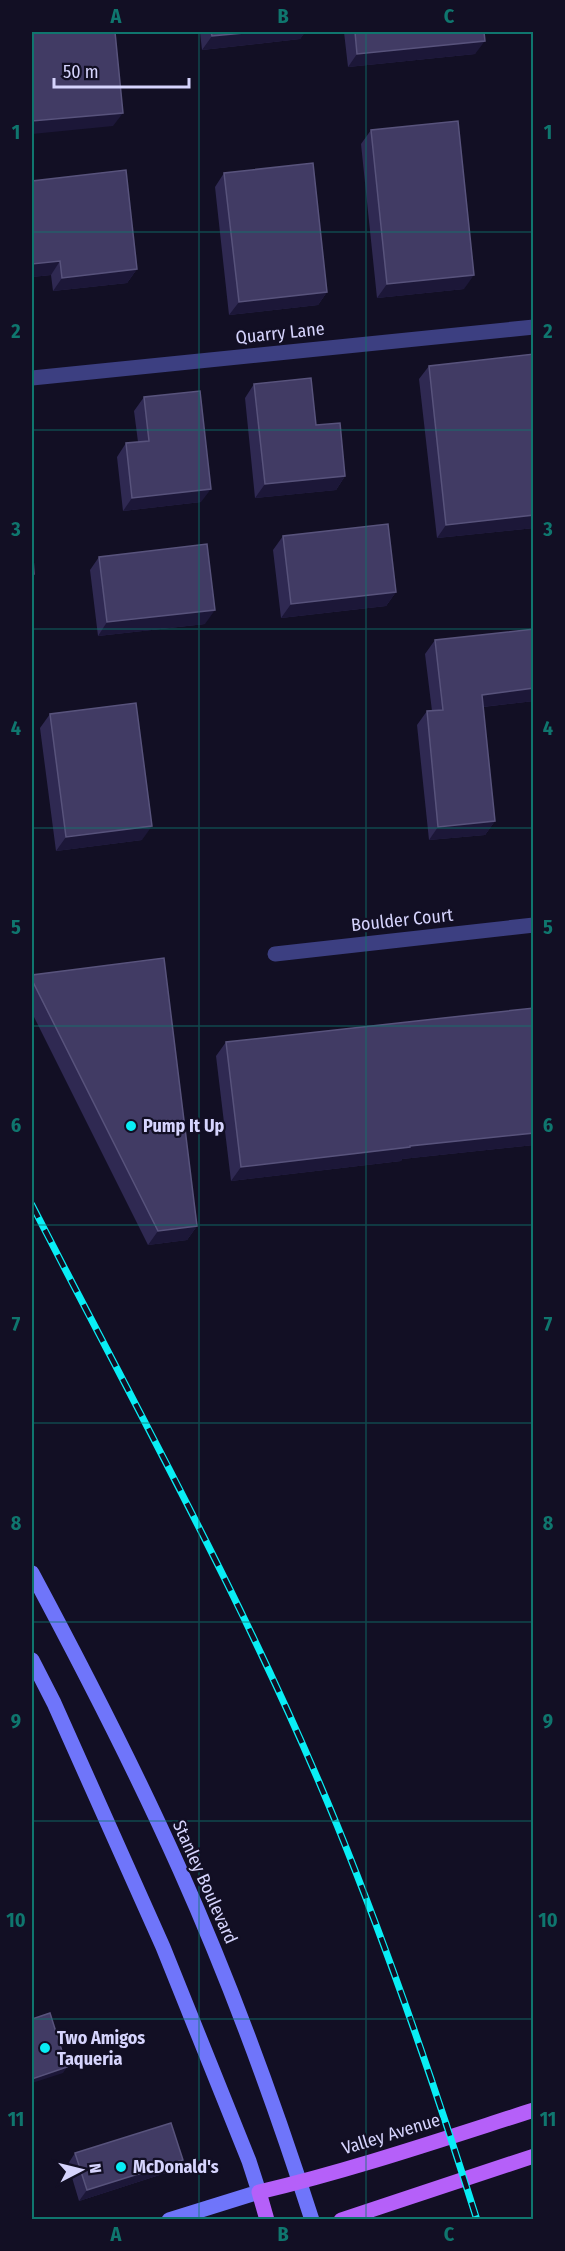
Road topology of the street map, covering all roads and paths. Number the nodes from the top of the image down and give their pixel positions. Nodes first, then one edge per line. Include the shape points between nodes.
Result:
1 (534, 327) edge
2 (32, 378) edge
3 (534, 926) edge
4 (275, 954) dead end
5 (32, 1573) edge
6 (32, 1660) edge
7 (534, 2110) edge
8 (534, 2156) edge
9 (300, 2182) junction
10 (259, 2192) junction
11 (169, 2220) edge
12 (267, 2220) edge
13 (312, 2220) edge
14 (341, 2220) edge

1 - 2 street, Quarry Lane
3 - 4 street, Boulder Court
5 - 9 main road, Stanley Boulevard via 92,1685 180,1869
6 - 10 main road via 163,1947
7 - 9 main road, Valley Avenue
8 - 14 main road
9 - 10 main road, Valley Avenue
9 - 13 main road, Stanley Boulevard
10 - 11 main road
10 - 12 main road

